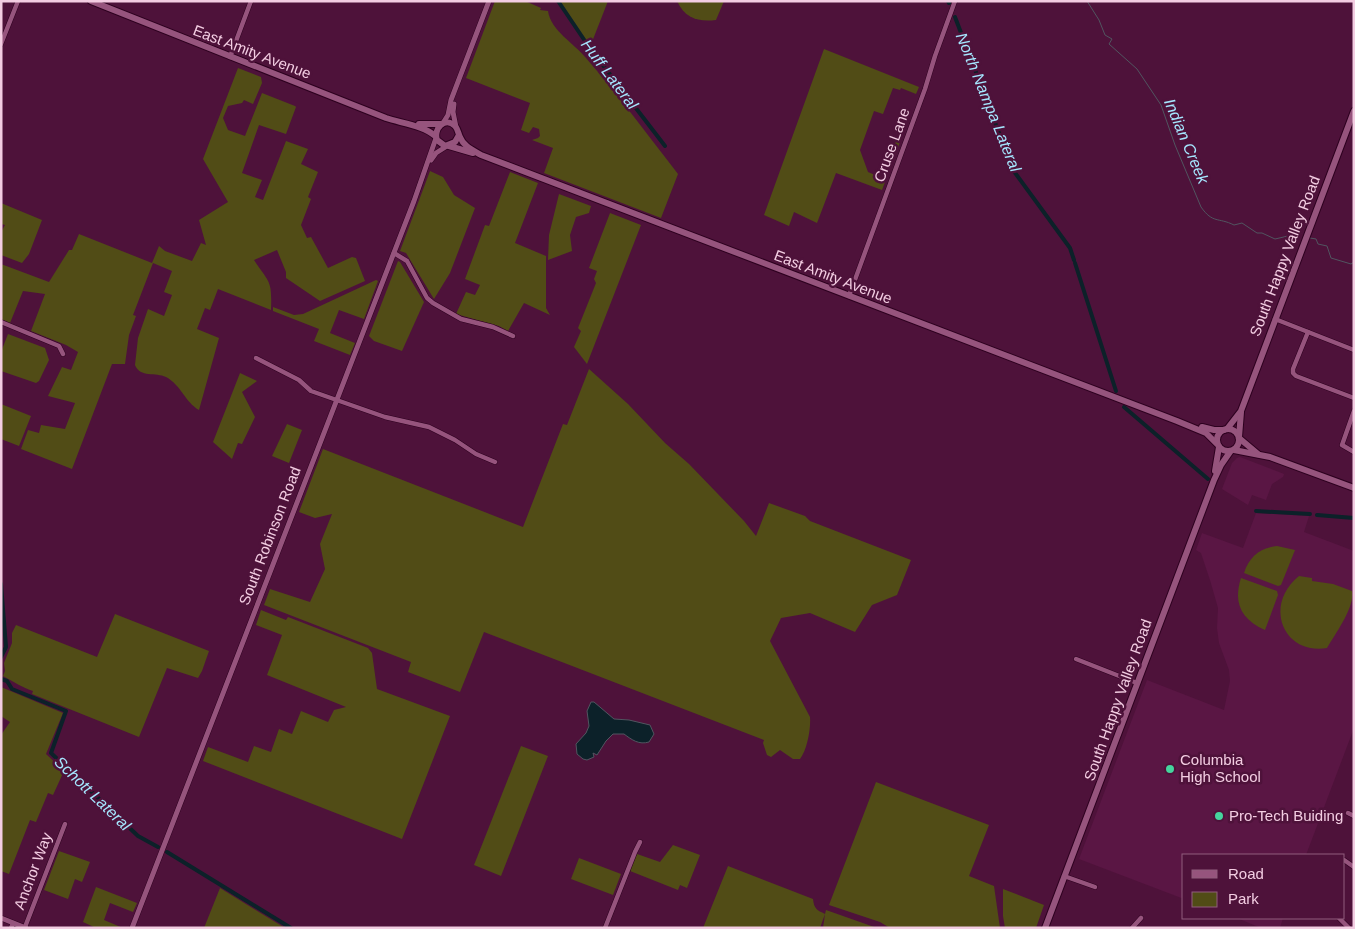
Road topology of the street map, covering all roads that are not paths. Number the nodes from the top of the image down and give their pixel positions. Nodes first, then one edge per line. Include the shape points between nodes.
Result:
1 (18, 1) edge
2 (91, 1) edge
3 (251, 1) edge
4 (489, 1) edge
5 (955, 1) edge
6 (1, 44) edge
7 (230, 57) junction
8 (455, 94) junction
9 (1354, 111) edge
10 (405, 124) junction
11 (442, 124) junction
12 (456, 128) junction
13 (459, 135) junction
14 (436, 137) junction
15 (448, 146) junction
16 (481, 155) junction
17 (429, 162) junction
18 (394, 253) junction
19 (849, 296) junction
20 (1275, 319) junction
21 (1, 322) edge
22 (1308, 332) junction
23 (513, 336) dead end
24 (1354, 350) edge
25 (63, 354) dead end
26 (256, 358) dead end
27 (1354, 398) edge
28 (336, 399) junction
29 (1241, 411) junction
30 (1354, 411) edge
31 (1176, 421) junction
32 (1225, 430) junction
33 (1239, 438) junction
34 (1218, 445) junction
35 (1232, 451) junction
36 (1354, 452) edge
37 (1259, 454) junction
38 (495, 462) dead end
39 (1214, 480) junction
40 (1354, 488) edge
41 (1076, 659) dead end
42 (1137, 683) junction
43 (1348, 813) dead end
44 (1354, 816) edge
45 (65, 824) dead end
46 (640, 842) dead end
47 (1064, 876) junction
48 (1095, 888) dead end
49 (1, 918) edge
50 (1141, 918) dead end
51 (137, 919) junction
52 (1340, 919) edge
53 (12, 925) edge
54 (26, 928) edge
55 (132, 928) edge
56 (136, 928) edge
57 (605, 928) edge
58 (1045, 928) edge
59 (1132, 928) edge
60 (1349, 928) edge

1 - 6 street
2 - 7 main road, East Amity Avenue
3 - 7 street
4 - 8 street
5 - 19 street, Cruse Lane
7 - 10 main road, East Amity Avenue
8 - 11 street
8 - 12 street via 453,112
9 - 20 main road, South Happy Valley Road
10 - 11 main road, East Amity Avenue
10 - 14 main road, East Amity Avenue via 425,128
11 - 12 main road via 450,123
11 - 14 main road via 436,129
12 - 13 main road
13 - 15 main road via 456,142
13 - 16 main road, East Amity Avenue via 465,146
14 - 15 main road via 442,145
14 - 17 street, South Robinson Road
15 - 16 main road, East Amity Avenue
15 - 17 street, South Robinson Road
16 - 19 main road, East Amity Avenue
17 - 18 street, South Robinson Road
18 - 23 street via 407,261 430,301 456,316 493,326
18 - 28 street, South Robinson Road
19 - 31 main road, East Amity Avenue
20 - 22 street
20 - 29 main road, South Happy Valley Road
21 - 25 street via 59,346
22 - 24 street
22 - 27 street via 1293,373
26 - 28 street via 299,380 312,391
28 - 38 street via 385,417 429,427
28 - 51 street, South Robinson Road
29 - 32 main road, South Happy Valley Road
29 - 33 main road, South Happy Valley Road
30 - 36 street via 1342,445
31 - 32 main road, East Amity Avenue
31 - 34 main road, East Amity Avenue via 1206,432
32 - 33 main road via 1233,430
32 - 34 main road via 1219,434
33 - 35 main road via 1238,446
33 - 37 main road
34 - 35 main road via 1224,451
34 - 39 main road, South Happy Valley Road
35 - 37 main road
35 - 39 main road, South Happy Valley Road
37 - 40 main road
39 - 42 main road, South Happy Valley Road
41 - 42 street
42 - 47 main road, South Happy Valley Road
43 - 44 street
45 - 54 street, Anchor Way
46 - 57 street
47 - 48 street
47 - 58 main road, South Happy Valley Road
49 - 53 street
50 - 59 street
51 - 55 street, South Robinson Road
51 - 56 street, South Robinson Road
52 - 60 street
53 - 54 street

